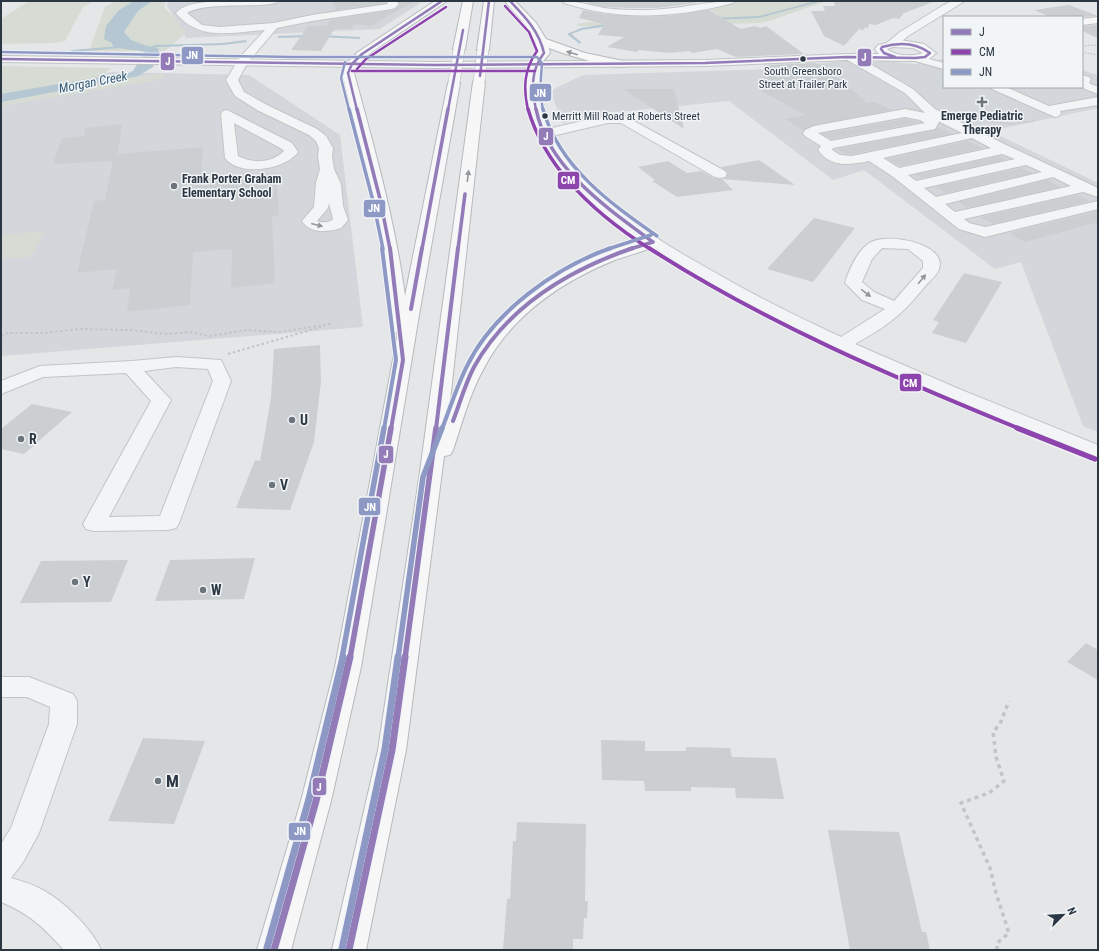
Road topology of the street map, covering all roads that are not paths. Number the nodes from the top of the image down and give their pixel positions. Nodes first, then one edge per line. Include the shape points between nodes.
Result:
1 (273, 1) edge
2 (391, 1) edge
3 (442, 1) edge
4 (468, 1) edge
5 (489, 1) edge
6 (510, 1) edge
7 (567, 1) edge
8 (730, 1) edge
9 (958, 1) edge
10 (230, 2) edge
11 (262, 3) junction
12 (308, 6) dead end
13 (173, 7) dead end
14 (185, 9) junction
15 (312, 18) junction
16 (1098, 20) edge
17 (1083, 22) edge
18 (271, 30) junction
19 (902, 38) junction
20 (542, 41) junction
21 (913, 45) junction
22 (885, 47) junction
23 (930, 53) junction
24 (847, 57) junction
25 (895, 57) junction
26 (4, 58) edge
27 (915, 58) junction
28 (943, 60) edge
29 (240, 63) junction
30 (352, 64) junction
31 (535, 64) junction
32 (624, 64) junction
33 (943, 66) edge
34 (1083, 84) edge
35 (999, 88) edge
36 (1098, 91) edge
37 (1098, 101) edge
38 (227, 114) joint
39 (940, 116) junction
40 (926, 119) junction
41 (544, 134) junction
42 (975, 134) junction
43 (829, 145) junction
44 (1005, 149) junction
45 (871, 157) junction
46 (1029, 160) junction
47 (327, 169) dead end
48 (897, 173) junction
49 (1055, 173) junction
50 (720, 174) dead end
51 (914, 186) junction
52 (1092, 190) edge
53 (934, 202) junction
54 (1098, 205) edge
55 (953, 217) junction
56 (653, 242) junction
57 (896, 308) junction
58 (841, 345) junction
59 (403, 360) junction
60 (132, 367) junction
61 (1, 388) edge
62 (1098, 452) edge
63 (430, 479) junction
64 (1, 687) edge
65 (1, 868) edge
66 (1, 888) edge
67 (85, 950) edge
68 (274, 950) edge
69 (349, 950) edge

1 - 11 street
2 - 15 street via 394,4 392,6
3 - 30 main road via 362,54
4 - 59 main road, bridge
63 -> 5 main road, bridge
6 - 20 main road via 524,15
7 - 8 street via 578,6 617,12 661,12 702,8
9 - 19 street via 904,34
10 - 11 street
10 - 14 street
11 - 18 street
12 - 15 street
13 - 14 street
14 - 18 street via 181,13 203,29
15 - 18 street
16 - 17 main road
18 - 29 street
19 - 21 street
19 - 22 street
20 - 31 main road via 544,53
32 -> 20 main road via 585,57
21 - 22 main road
21 - 23 main road via 925,48
21 - 23 main road via 939,45
22 - 24 main road
22 - 25 main road via 884,53
23 - 27 main road via 923,58
23 - 28 street
24 - 25 main road
24 - 32 main road via 753,62
24 - 39 street via 909,90 931,112
25 - 27 main road
26 - 29 main road
27 - 33 street
29 - 30 main road
29 - 47 street via 232,80 239,94 313,132 326,148
30 - 31 main road
30 - 59 main road via 348,77 378,192 392,260 398,295
31 - 32 main road
31 - 41 street via 532,80 534,104
34 - 36 street
35 - 37 street via 1051,112
38 - 38 street via 232,158 238,163 273,164 286,159 290,152 287,146
39 - 40 street
39 - 42 street
40 - 43 street via 933,122 932,126
40 - 43 street via 915,113 905,113 809,133
41 - 50 street via 608,119 623,120
41 - 56 street via 566,167 602,204
42 - 44 street
42 - 45 street
43 - 45 street via 825,150 833,158 847,161
44 - 46 street
44 - 48 street
45 - 48 street
46 - 49 street
46 - 51 street
48 - 51 street
49 - 52 street
49 - 53 street
51 - 53 street
52 - 55 street
53 - 55 street
54 - 55 street via 985,232 964,226
56 - 58 street via 757,303
56 - 63 main road via 604,258 569,275 542,292 509,320 490,341 474,368
57 -> 57 street via 931,269 931,260 913,246 885,244 873,247 855,273 853,283 868,296
57 - 58 street via 885,318
58 - 62 street
59 - 68 main road via 348,667 316,801
60 - 60 street via 160,400 140,442 94,524 168,523 222,381 215,364 176,362
60 - 61 street via 40,372
63 - 69 main road via 392,750
64 - 65 street via 29,687 64,701 64,724 24,834
66 - 67 street via 30,899 53,915

